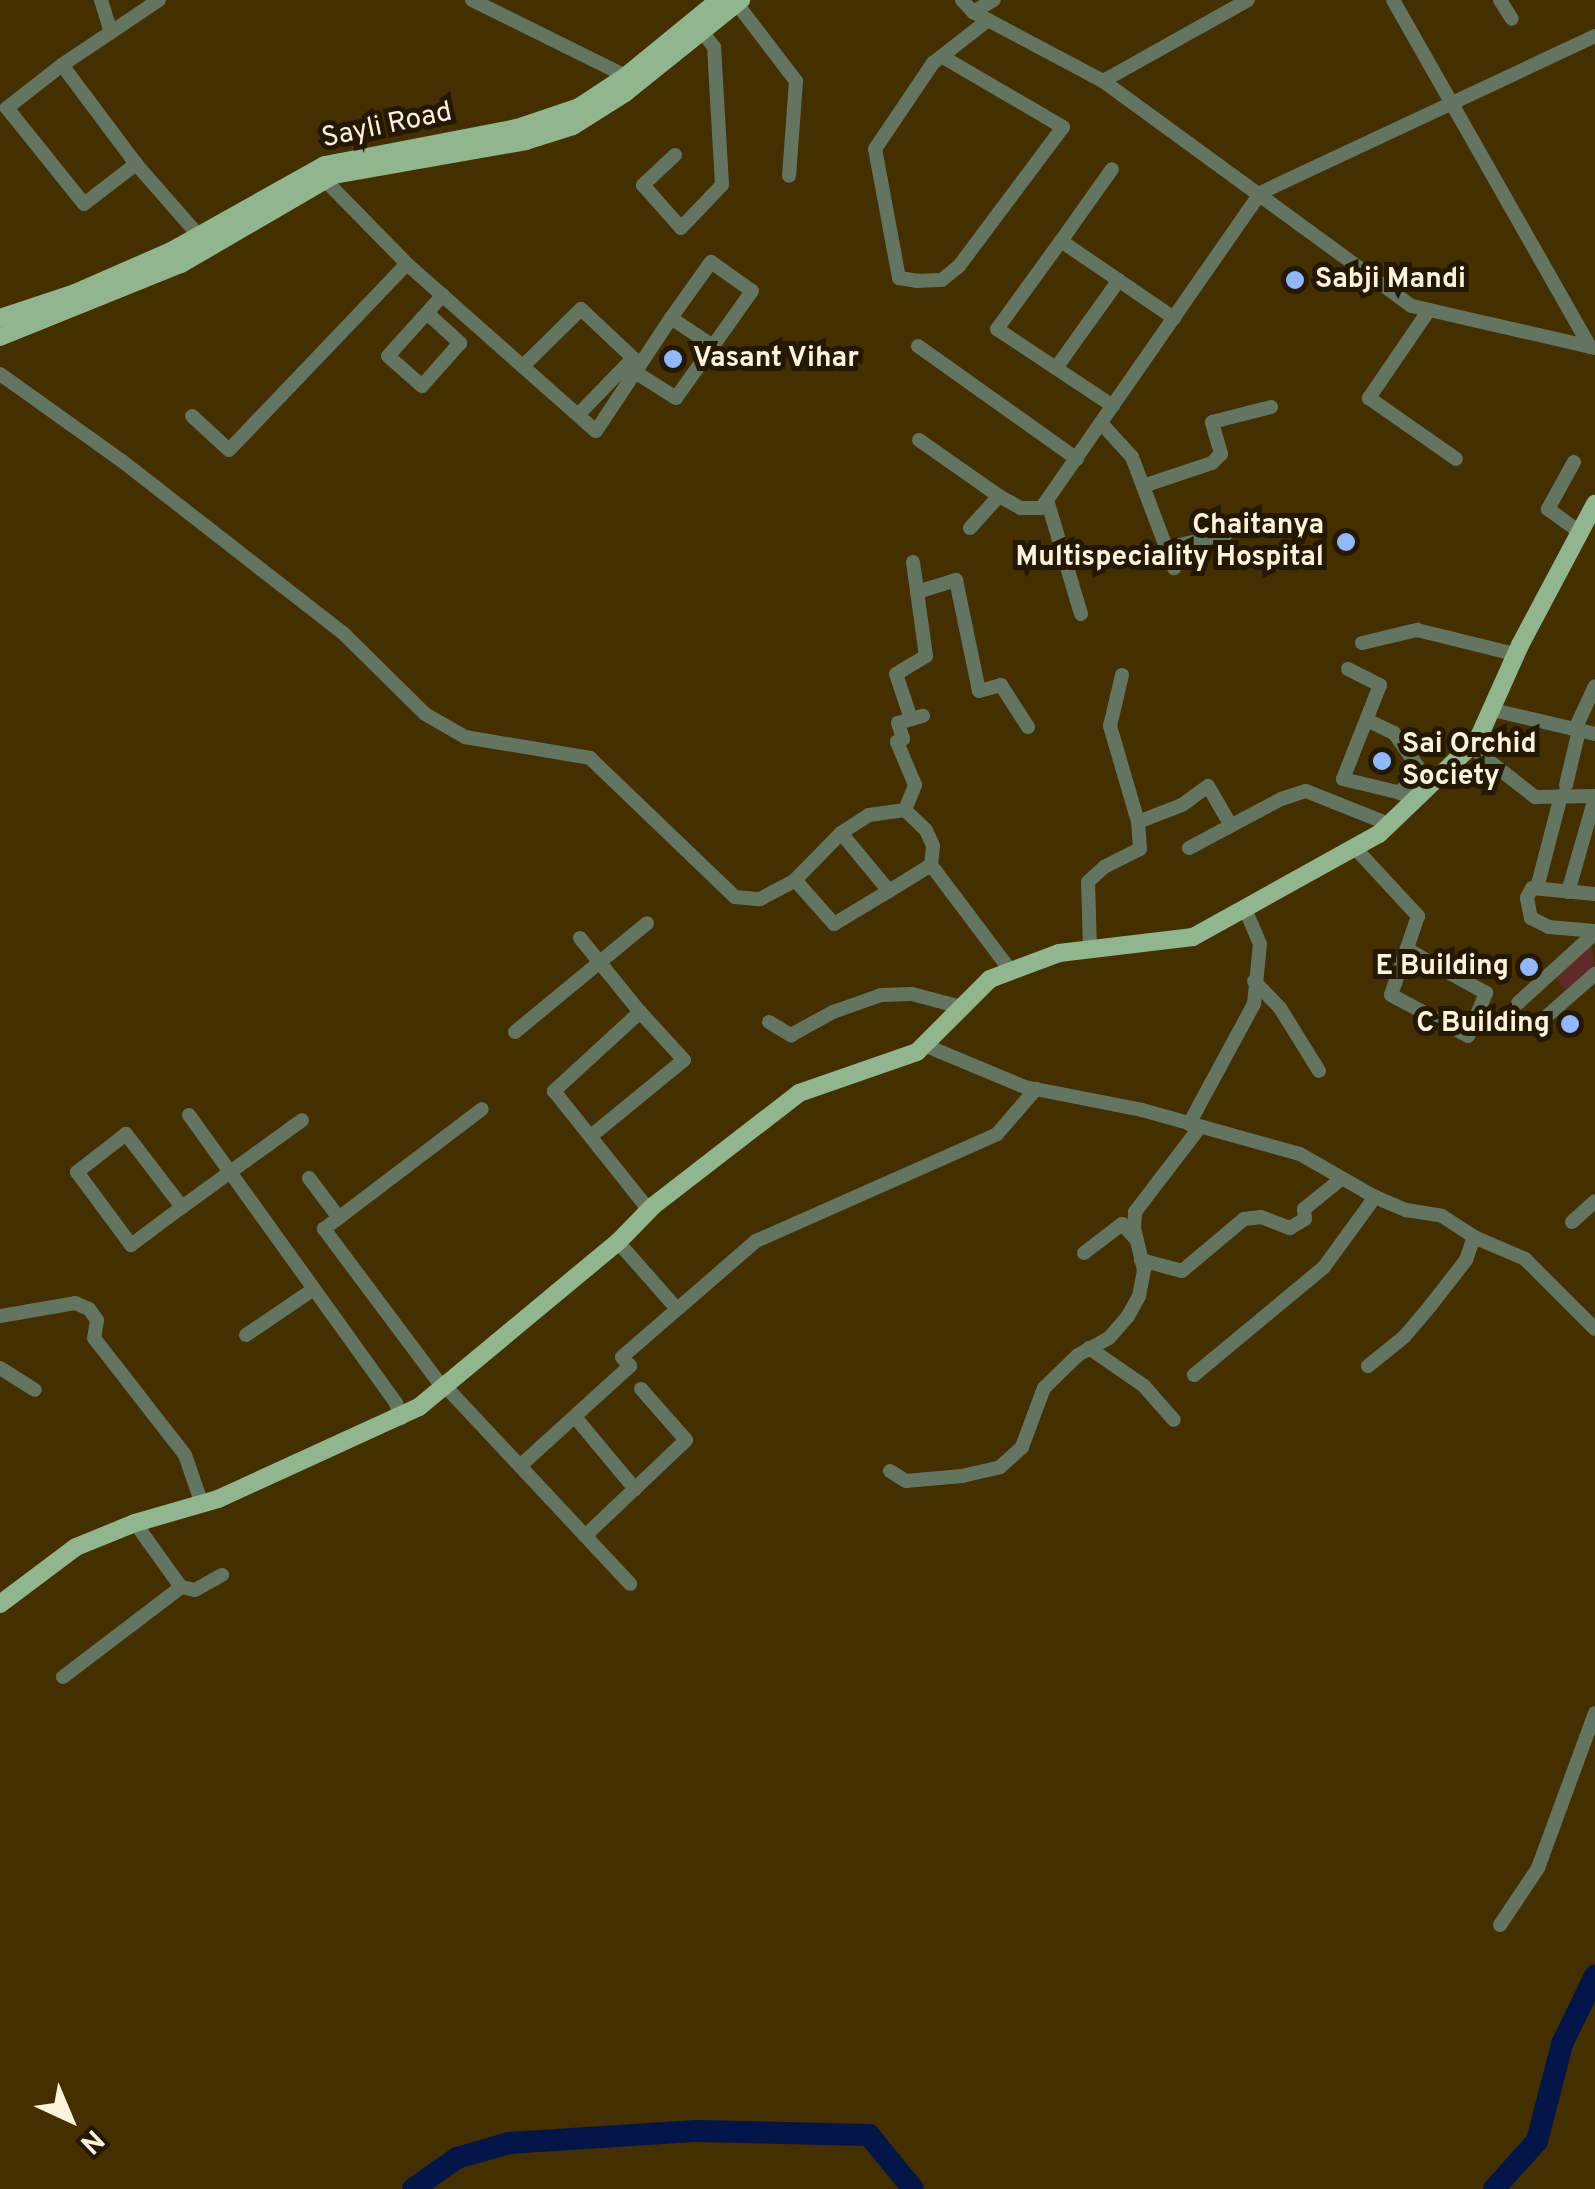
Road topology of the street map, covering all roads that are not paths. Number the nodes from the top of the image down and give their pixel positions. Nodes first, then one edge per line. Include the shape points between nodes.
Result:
1 (102, 0) edge
2 (159, 0) edge
3 (472, 0) edge
4 (962, 0) edge
5 (994, 0) edge
6 (1248, 0) edge
7 (1393, 0) edge
8 (1500, 0) edge
9 (733, 1) edge
10 (973, 12) junction
11 (1512, 19) dead end
12 (988, 20) junction
13 (698, 26) junction
14 (111, 32) junction
15 (1595, 36) edge
16 (942, 57) junction
17 (62, 65) junction
18 (626, 76) junction
19 (1104, 81) junction
20 (1452, 103) junction
21 (675, 155) dead end
22 (136, 164) junction
23 (1112, 169) dead end
24 (319, 175) junction
25 (789, 176) dead end
26 (1260, 193) junction
27 (199, 236) junction
28 (1061, 241) junction
29 (406, 264) junction
30 (1118, 280) junction
31 (443, 296) junction
32 (1429, 310) junction
33 (426, 313) junction
34 (0, 318) edge
35 (671, 318) junction
36 (1174, 318) junction
37 (0, 337) edge
38 (713, 346) junction
39 (918, 346) dead end
40 (1592, 348) edge
41 (523, 366) junction
42 (1056, 368) junction
43 (635, 372) junction
44 (0, 374) edge
45 (1113, 406) junction
46 (1271, 407) dead end
47 (578, 415) junction
48 (192, 416) dead end
49 (1101, 422) junction
50 (919, 440) dead end
51 (1456, 459) dead end
52 (1077, 460) junction
53 (1574, 462) dead end
54 (1143, 486) junction
55 (1000, 496) junction
56 (1048, 500) junction
57 (1595, 504) edge
58 (970, 528) dead end
59 (1580, 532) junction
60 (1226, 534) dead end
61 (1166, 548) junction
62 (913, 562) dead end
63 (1174, 568) dead end
64 (917, 592) junction
65 (1081, 614) dead end
66 (1362, 644) dead end
67 (1516, 654) junction
68 (1348, 669) dead end
69 (1122, 675) dead end
70 (1595, 686) edge
71 (1493, 710) junction
72 (1367, 720) junction
73 (1028, 727) dead end
74 (1583, 731) edge
75 (1470, 746) junction
76 (1564, 791) junction
77 (1409, 796) junction
78 (1595, 797) edge
79 (905, 810) junction
80 (1138, 822) junction
81 (1230, 824) junction
82 (1389, 824) junction
83 (840, 834) junction
84 (1190, 848) dead end
85 (1355, 848) junction
86 (930, 865) junction
87 (796, 880) junction
88 (1537, 888) junction
89 (889, 891) junction
90 (1568, 892) junction
91 (1595, 894) edge
92 (1246, 911) junction
93 (647, 924) dead end
94 (1595, 932) edge
95 (580, 938) dead end
96 (1090, 949) junction
97 (1408, 950) junction
98 (600, 961) junction
99 (1011, 971) junction
100 (1595, 974) edge
101 (1254, 980) junction
102 (1518, 1003) dead end
103 (961, 1007) junction
104 (640, 1012) junction
105 (769, 1022) dead end
106 (1538, 1024) dead end
107 (515, 1032) dead end
108 (924, 1045) junction
109 (1319, 1071) dead end
110 (1036, 1089) junction
111 (482, 1109) dead end
112 (189, 1115) dead end
113 (302, 1120) dead end
114 (1195, 1125) junction
115 (592, 1136) junction
116 (229, 1173) junction
117 (309, 1178) dead end
118 (1340, 1180) junction
119 (1374, 1197) junction
120 (1595, 1201) edge
121 (182, 1208) junction
122 (649, 1210) junction
123 (339, 1218) junction
124 (1572, 1222) dead end
125 (1474, 1237) junction
126 (1136, 1239) junction
127 (618, 1242) junction
128 (1084, 1254) dead end
129 (1141, 1260) junction
130 (312, 1290) junction
131 (677, 1309) junction
132 (0, 1316) edge
133 (1595, 1329) edge
134 (246, 1336) dead end
135 (1090, 1348) junction
136 (1368, 1366) dead end
137 (0, 1368) edge
138 (1194, 1375) dead end
139 (444, 1387) junction
140 (640, 1389) dead end
141 (35, 1390) dead end
142 (575, 1417) junction
143 (401, 1418) junction
144 (1174, 1420) dead end
145 (520, 1466) junction
146 (890, 1472) dead end
147 (635, 1489) junction
148 (202, 1504) junction
149 (135, 1523) junction
150 (585, 1536) junction
151 (222, 1575) dead end
152 (630, 1584) dead end
153 (181, 1587) junction
154 (0, 1604) edge
155 (63, 1677) dead end
156 (1595, 1713) edge
157 (1500, 1926) dead end

1 - 14 street
2 - 14 street
3 - 18 street
4 - 10 street
5 - 10 street
6 - 19 street
7 - 20 street
8 - 11 street
9 - 13 main road, Sayli Road
9 - 25 street via 796,80
10 - 12 street
12 - 16 street
12 - 19 street
13 - 18 main road, Sayli Road
13 - 21 street via 714,48 722,185 681,228 644,185
13 - 24 main road via 609,104 558,132
14 - 17 street
15 - 20 street
16 - 16 street via 875,150 899,278 918,281 942,280 959,266 1063,126
17 - 22 street
17 - 22 street via 7,108 84,204
18 - 24 main road, Sayli Road via 552,118
19 - 26 street
20 - 26 street
20 - 40 street
22 - 27 street
23 - 28 street
24 - 27 main road, Sayli Road
24 - 29 street
24 - 37 main road via 181,264
26 - 32 street via 1412,306
26 - 36 street
27 - 34 main road, Sayli Road
28 - 30 street
28 - 42 street via 998,329
29 - 31 street
29 - 48 street via 229,450
30 - 36 street
30 - 42 street
31 - 33 street
31 - 41 street
32 - 40 street
32 - 51 street via 1369,398
33 - 33 street via 388,356 422,386 460,343
35 - 38 street
35 - 38 street via 711,262 752,291
35 - 43 street
36 - 45 street
38 - 43 street via 676,398
39 - 52 street
41 - 47 street
41 - 47 street via 582,310 633,358
42 - 45 street
43 - 47 street via 596,431
44 - 87 street via 343,633 425,714 465,737 590,758 735,897 760,899
45 - 49 street
46 - 54 street via 1212,422 1221,454 1212,463
49 - 52 street
49 - 54 street via 1132,457
50 - 55 street
52 - 56 street
53 - 59 street via 1548,509
54 - 61 street
55 - 56 street via 1021,508 1041,508
55 - 58 street
56 - 65 street
57 - 59 main road
59 - 67 main road
60 - 61 street
61 - 63 street
62 - 64 street
64 - 73 street via 956,580 978,691 1001,685
64 - 79 street via 926,656 896,674 917,717 898,723 903,739 897,742 915,785
66 - 67 street via 1417,630
67 - 71 main road
68 - 72 street via 1380,685
69 - 80 street via 1110,726
70 - 74 street
71 - 74 street
71 - 75 main road
72 - 77 street via 1394,733 1418,767
72 - 77 street via 1343,780
74 - 76 street
75 - 76 street via 1534,797
75 - 77 main road
76 - 78 street
76 - 88 street
77 - 82 main road
78 - 90 street
79 - 83 street via 869,815
79 - 86 street via 926,830 933,846
80 - 81 street via 1182,806 1208,786
80 - 96 street via 1140,850 1088,882
81 - 82 street via 1306,791
81 - 84 street
82 - 85 main road
83 - 87 street
83 - 89 street
85 - 92 main road
85 - 97 street via 1418,916
86 - 89 street
86 - 99 street
87 - 89 street via 834,924
88 - 90 street
88 - 94 street via 1527,898 1531,918
90 - 91 street
92 - 96 main road via 1194,936
92 - 101 street via 1260,944
93 - 98 street
94 - 102 street
95 - 98 street
96 - 99 main road via 1059,952
97 - 97 street via 1486,993 1468,1036 1391,994
98 - 104 street
98 - 107 street
99 - 103 main road via 990,979
100 - 106 street
101 - 109 street
101 - 114 street via 1254,1004
103 - 105 street via 912,994 880,995 791,1035
103 - 108 main road
104 - 115 street via 554,1091
104 - 115 street via 684,1060
108 - 110 street
108 - 122 main road via 798,1092
110 - 114 street
110 - 131 street via 997,1134 765,1235
111 - 123 street
112 - 116 street
113 - 116 street
114 - 118 street via 1300,1154
114 - 126 street via 1185,1152 1135,1212
115 - 122 street
116 - 121 street
116 - 130 street
117 - 123 street
118 - 119 street
118 - 129 street via 1290,1228 1261,1217 1244,1220 1182,1271
119 - 125 street via 1442,1216
119 - 138 street via 1324,1267
120 - 124 street
121 - 121 street via 132,1245 77,1172 126,1134
122 - 127 main road
123 - 139 street via 324,1230
125 - 133 street via 1525,1259
125 - 136 street via 1466,1260 1430,1306
126 - 128 street via 1122,1224
126 - 129 street
127 - 131 street
127 - 139 main road
129 - 135 street via 1142,1283 1128,1316
130 - 134 street
130 - 143 street
131 - 142 street via 622,1357 630,1366
132 - 148 street via 74,1304 88,1310 97,1320 94,1338 184,1455
135 - 144 street via 1144,1386
135 - 146 street via 1044,1388 1022,1446 1000,1466 922,1482
137 - 141 street
139 - 143 main road
139 - 145 street
140 - 147 street via 686,1440
142 - 145 street
142 - 147 street
143 - 148 main road
145 - 150 street
147 - 150 street
148 - 149 main road
149 - 153 street
149 - 154 main road via 76,1548
150 - 152 street
151 - 153 street via 195,1590
153 - 155 street
156 - 157 street via 1538,1868

